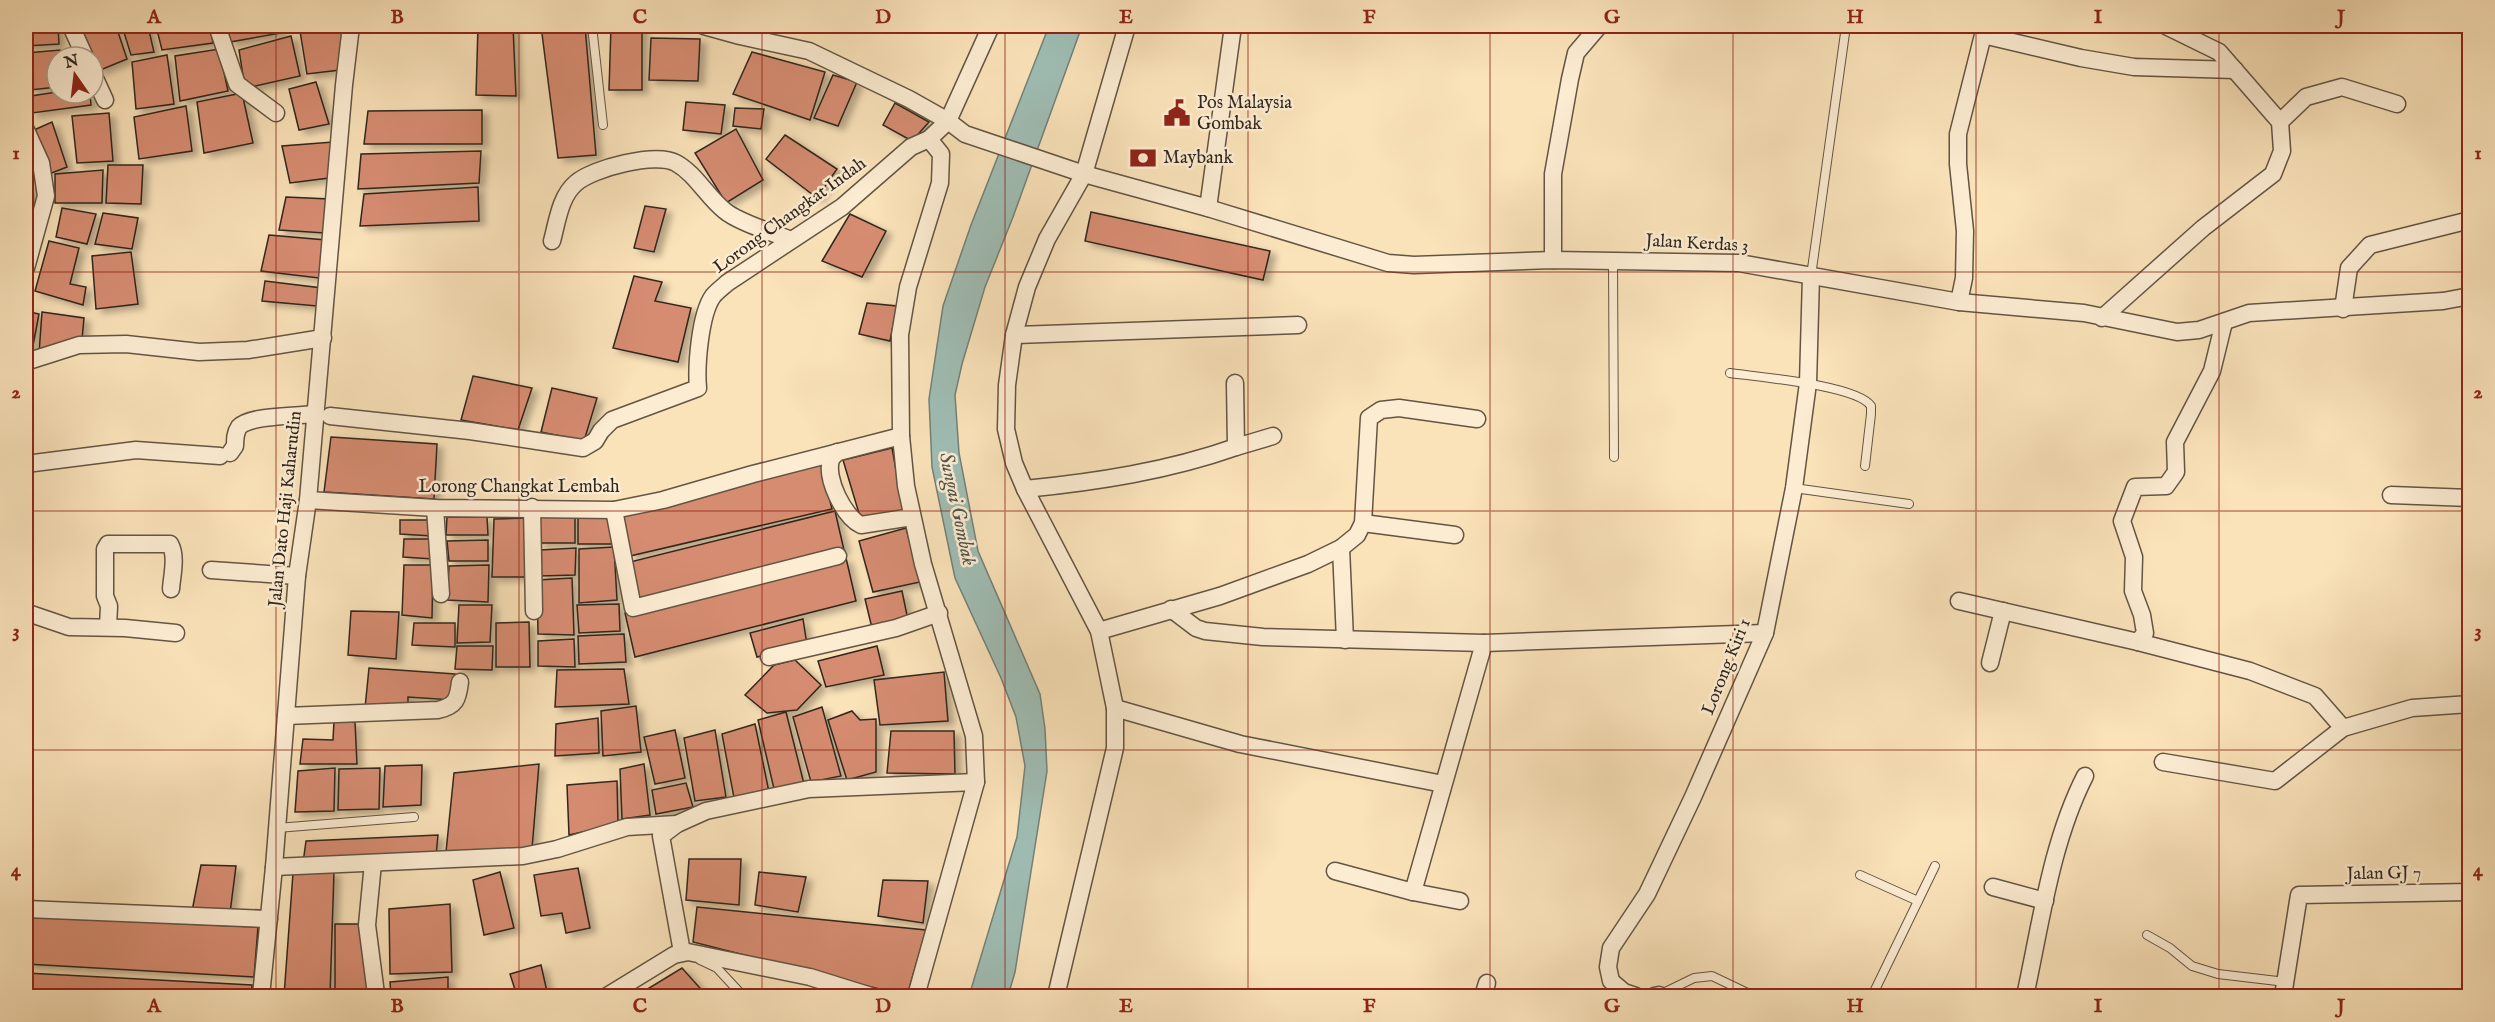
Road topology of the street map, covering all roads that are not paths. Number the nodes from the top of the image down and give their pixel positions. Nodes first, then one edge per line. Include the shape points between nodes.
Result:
1 (71, 26) edge
2 (217, 26) edge
3 (351, 26) edge
4 (592, 26) edge
5 (704, 26) edge
6 (991, 26) edge
7 (1127, 26) edge
8 (1233, 26) edge
9 (1599, 26) edge
10 (1846, 26) edge
11 (2166, 26) edge
12 (740, 31) edge
13 (80, 45) edge
14 (2235, 70) junction
15 (2397, 104) dead end
16 (276, 113) dead end
17 (948, 121) junction
18 (2280, 122) junction
19 (603, 125) dead end
20 (26, 130) edge
21 (929, 138) junction
22 (1084, 174) junction
23 (1208, 208) junction
24 (2469, 220) edge
25 (791, 240) junction
26 (552, 241) dead end
27 (1553, 260) junction
28 (1613, 260) junction
29 (26, 268) edge
30 (1811, 276) junction
31 (2469, 296) edge
32 (1959, 302) junction
33 (2343, 309) junction
34 (2102, 318) junction
35 (2224, 322) junction
36 (1298, 325) dead end
37 (1014, 335) junction
38 (323, 338) junction
39 (26, 359) edge
40 (1730, 374) dead end
41 (1235, 383) dead end
42 (1808, 383) junction
43 (323, 415) junction
44 (1477, 419) dead end
45 (901, 436) junction
46 (1273, 436) dead end
47 (1236, 447) junction
48 (837, 452) junction
49 (1614, 457) dead end
50 (26, 464) edge
51 (1865, 466) dead end
52 (1794, 488) junction
53 (1025, 489) junction
54 (2391, 495) dead end
55 (2469, 498) edge
56 (308, 500) junction
57 (1910, 504) dead end
58 (532, 507) junction
59 (435, 508) junction
60 (614, 510) junction
61 (912, 517) junction
62 (1363, 523) junction
63 (1455, 536) dead end
64 (1341, 549) junction
65 (838, 556) dead end
66 (211, 570) dead end
67 (297, 576) junction
68 (171, 589) dead end
69 (441, 594) dead end
70 (1959, 601) dead end
71 (1171, 609) junction
72 (534, 611) dead end
73 (2003, 611) junction
74 (939, 613) junction
75 (26, 614) edge
76 (108, 627) junction
77 (1099, 631) junction
78 (176, 633) dead end
79 (1765, 633) junction
80 (1345, 640) junction
81 (2138, 642) junction
82 (1484, 643) junction
83 (769, 657) dead end
84 (1990, 663) dead end
85 (460, 682) dead end
86 (2469, 704) edge
87 (1115, 708) junction
88 (286, 716) junction
89 (2343, 728) junction
90 (2163, 762) dead end
91 (2085, 776) dead end
92 (976, 782) junction
93 (1443, 784) junction
94 (414, 817) dead end
95 (677, 824) junction
96 (277, 828) junction
97 (373, 863) junction
98 (1935, 866) dead end
99 (274, 867) junction
100 (1335, 871) dead end
101 (1860, 875) dead end
102 (1993, 887) dead end
103 (1413, 892) junction
104 (2469, 892) edge
105 (1460, 901) dead end
106 (1918, 901) junction
107 (2045, 901) junction
108 (26, 909) edge
109 (269, 919) junction
110 (2147, 935) dead end
111 (682, 952) junction
112 (2284, 989) edge
113 (376, 994) dead end
114 (1060, 995) edge
115 (261, 996) edge
116 (607, 996) edge
117 (743, 996) edge
118 (872, 996) edge
119 (916, 996) edge
120 (1636, 996) edge
121 (1656, 996) edge
122 (1755, 996) edge
123 (1872, 996) edge
124 (2025, 996) edge

1 - 13 street
2 - 16 street via 237,84
3 - 38 street, Jalan Dato Haji Kaharudin
4 - 19 lane
5 - 12 street, Jalan Kerdas 3
6 - 17 street
7 - 22 street
8 - 23 street
9 - 27 street via 1576,53 1570,79 1553,174
10 - 30 lane
11 - 14 street via 2219,52
12 - 17 street, Jalan Kerdas 3 via 809,51
14 - 18 street
14 - 32 street via 2134,67 1983,35 1958,134 1965,231
15 - 18 street via 2342,87 2306,97
17 - 21 street, Lorong Changkat Indah
17 - 22 street, Jalan Kerdas 3 via 965,134
18 - 34 street via 2282,151 2273,174 2203,228
20 - 29 street via 41,163 46,196
21 - 25 street, Lorong Changkat Indah via 911,147 842,207
21 - 45 street via 941,154 940,183 908,287 902,323
22 - 23 street, Jalan Kerdas 3
22 - 37 street via 1037,259
23 - 27 street, Jalan Kerdas 3 via 1388,263 1414,266
24 - 33 street via 2370,245 2349,268
25 - 26 street via 726,212 674,162 650,159 597,171 575,183 562,204
25 - 43 street, Lorong Changkat Indah via 713,296 706,312 696,374 698,388 612,420 595,441 583,448
27 - 28 street, Jalan Kerdas 3
28 - 30 street, Jalan Kerdas 3 via 1739,263
28 - 49 lane
30 - 32 street, Jalan Kerdas 3
30 - 42 street, Lorong Kiri 1
31 - 33 street, Jalan Kerdas 3 via 2443,302
32 - 34 street, Jalan Kerdas 3
33 - 35 street, Jalan Kerdas 3 via 2249,313
34 - 35 street, Jalan Kerdas 3 via 2177,332
35 - 81 street via 2212,372 2175,442 2176,472 2166,486 2135,487 2122,521 2134,557 2133,591 2145,633
36 - 37 street
37 - 53 street via 1006,429
38 - 39 street via 248,350 199,352 126,344 79,345
38 - 43 street, Jalan Dato Haji Kaharudin
40 - 42 lane
41 - 47 street
42 - 51 lane via 1868,402 1871,414
42 - 52 street, Lorong Kiri 1
43 - 50 street via 252,420 240,426 236,446 225,454 136,450
43 - 56 street, Jalan Dato Haji Kaharudin
44 - 62 street via 1399,408 1381,410 1369,418
45 - 48 street, Lorong Changkat Lembah
45 - 61 street
46 - 47 street
47 - 53 street via 1206,458 1123,476
48 - 60 street, Lorong Changkat Lembah
48 - 61 street via 831,460 832,482 854,522 861,525
52 - 57 lane
52 - 79 street, Lorong Kiri 1
53 - 77 street
54 - 55 street
56 - 59 street, Lorong Changkat Lembah
56 - 67 street, Jalan Dato Haji Kaharudin
58 - 59 street, Lorong Changkat Lembah
58 - 60 street, Lorong Changkat Lembah
58 - 72 street
59 - 69 street
60 - 65 street via 633,608
61 - 74 street
62 - 63 street
62 - 64 street via 1357,535
64 - 71 street via 1261,582
64 - 80 street
66 - 67 street
67 - 88 street, Jalan Dato Haji Kaharudin
68 - 76 street via 170,544 108,544
70 - 73 street
71 - 77 street
71 - 80 street via 1196,628 1231,636
73 - 81 street
73 - 84 street
74 - 83 street via 896,628
74 - 92 street via 974,736
75 - 76 street via 69,627
76 - 78 street
77 - 87 street
79 - 82 street
79 - 120 street, Lorong Kiri 1 via 1647,894 1611,948 1611,981
80 - 82 street
81 - 89 street via 2250,671 2315,696
82 - 93 street
85 - 88 street via 455,703 438,710
86 - 89 street via 2412,708
87 - 93 street via 1240,744
87 - 114 street via 1115,748
88 - 96 street, Jalan Dato Haji Kaharudin
89 - 90 street via 2275,781
91 - 107 street via 2070,805
92 - 95 street via 809,789 706,811
92 - 119 street
93 - 103 street
94 - 96 lane
95 - 97 street via 627,827 523,856
95 - 111 street via 661,836
96 - 99 street, Jalan Dato Haji Kaharudin
97 - 99 street
97 - 113 street via 368,925
98 - 106 lane
99 - 109 street, Jalan Dato Haji Kaharudin
100 - 103 street
101 - 106 lane
102 - 107 street
103 - 105 street
104 - 112 street, Jalan GJ 7 via 2299,894
106 - 123 lane
107 - 124 street
108 - 109 street
109 - 115 street, Jalan Dato Haji Kaharudin
110 - 112 lane via 2192,966
111 - 116 street
111 - 117 lane via 717,968
111 - 118 street via 746,962
121 - 122 lane via 1694,978 1712,976

